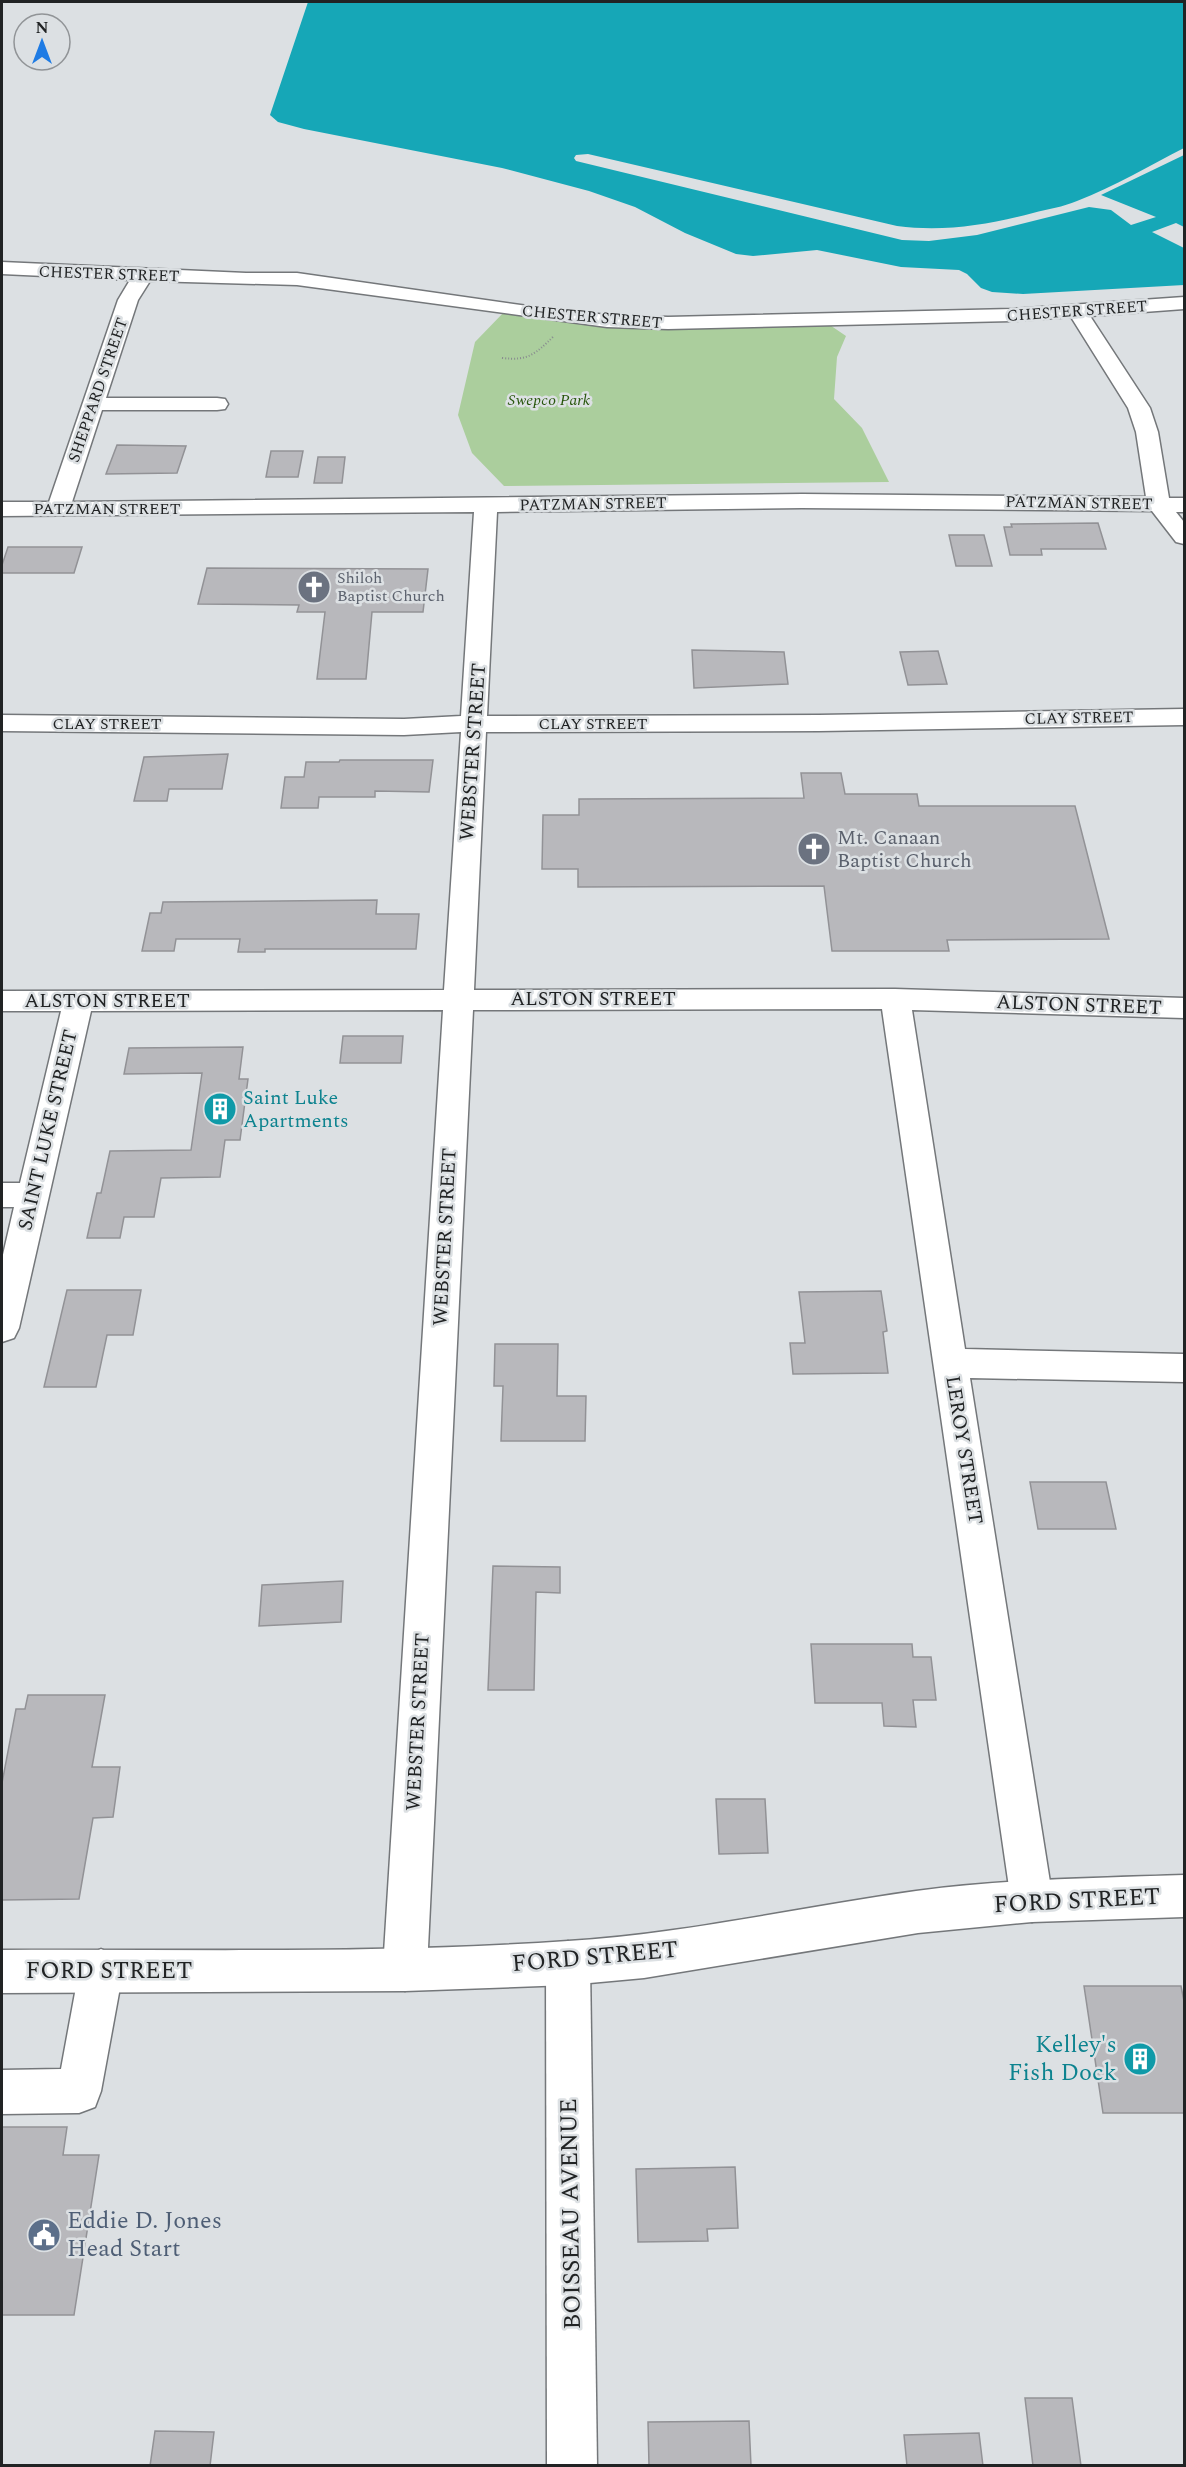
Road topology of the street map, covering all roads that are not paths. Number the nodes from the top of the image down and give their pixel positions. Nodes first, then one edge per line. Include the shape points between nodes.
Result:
1 (2, 268) edge
2 (143, 275) junction
3 (1185, 303) edge
4 (1077, 311) junction
5 (93, 404) junction
6 (217, 404) dead end
7 (1159, 505) junction
8 (1185, 505) edge
9 (486, 506) junction
10 (2, 509) edge
11 (58, 509) junction
12 (1185, 537) edge
13 (1185, 717) edge
14 (2, 723) edge
15 (474, 724) junction
16 (458, 999) junction
17 (895, 999) junction
18 (2, 1001) edge
19 (78, 1002) junction
20 (1185, 1008) edge
21 (17, 1195) edge
22 (2, 1328) edge
23 (951, 1363) junction
24 (1185, 1368) edge
25 (1185, 1896) edge
26 (1032, 1901) junction
27 (568, 1963) junction
28 (405, 1969) junction
29 (101, 1971) junction
30 (2, 1972) edge
31 (2, 2092) edge
32 (572, 2466) edge

1 - 2 street, CHESTER STREET
2 - 4 street, CHESTER STREET via 309,280 574,317 668,323
2 - 5 street, SHEPPARD STREET via 128,300
3 - 4 street, CHESTER STREET
4 - 7 street via 1139,408
5 - 6 street
5 - 11 street, SHEPPARD STREET
7 - 8 street, PATZMAN STREET
7 - 9 street, PATZMAN STREET via 858,501
7 - 12 street
9 - 11 street, PATZMAN STREET
9 - 15 street, WEBSTER STREET
10 - 11 street, PATZMAN STREET
13 - 15 street, CLAY STREET
14 - 15 street, CLAY STREET via 400,727
15 - 16 street, WEBSTER STREET
16 - 17 street, ALSTON STREET
16 - 19 street, ALSTON STREET
16 - 28 street, WEBSTER STREET
17 - 20 street, ALSTON STREET
17 - 23 street, LEROY STREET
18 - 19 street, ALSTON STREET
19 - 21 street, SAINT LUKE STREET
21 - 22 street, SAINT LUKE STREET
23 - 24 street
23 - 26 street, LEROY STREET
25 - 26 street, FORD STREET
26 - 27 street, FORD STREET via 918,1912 644,1956
27 - 28 street, FORD STREET
27 - 32 street, BOISSEAU AVENUE
28 - 29 street, FORD STREET
29 - 30 street, FORD STREET
29 - 31 street via 79,2091

